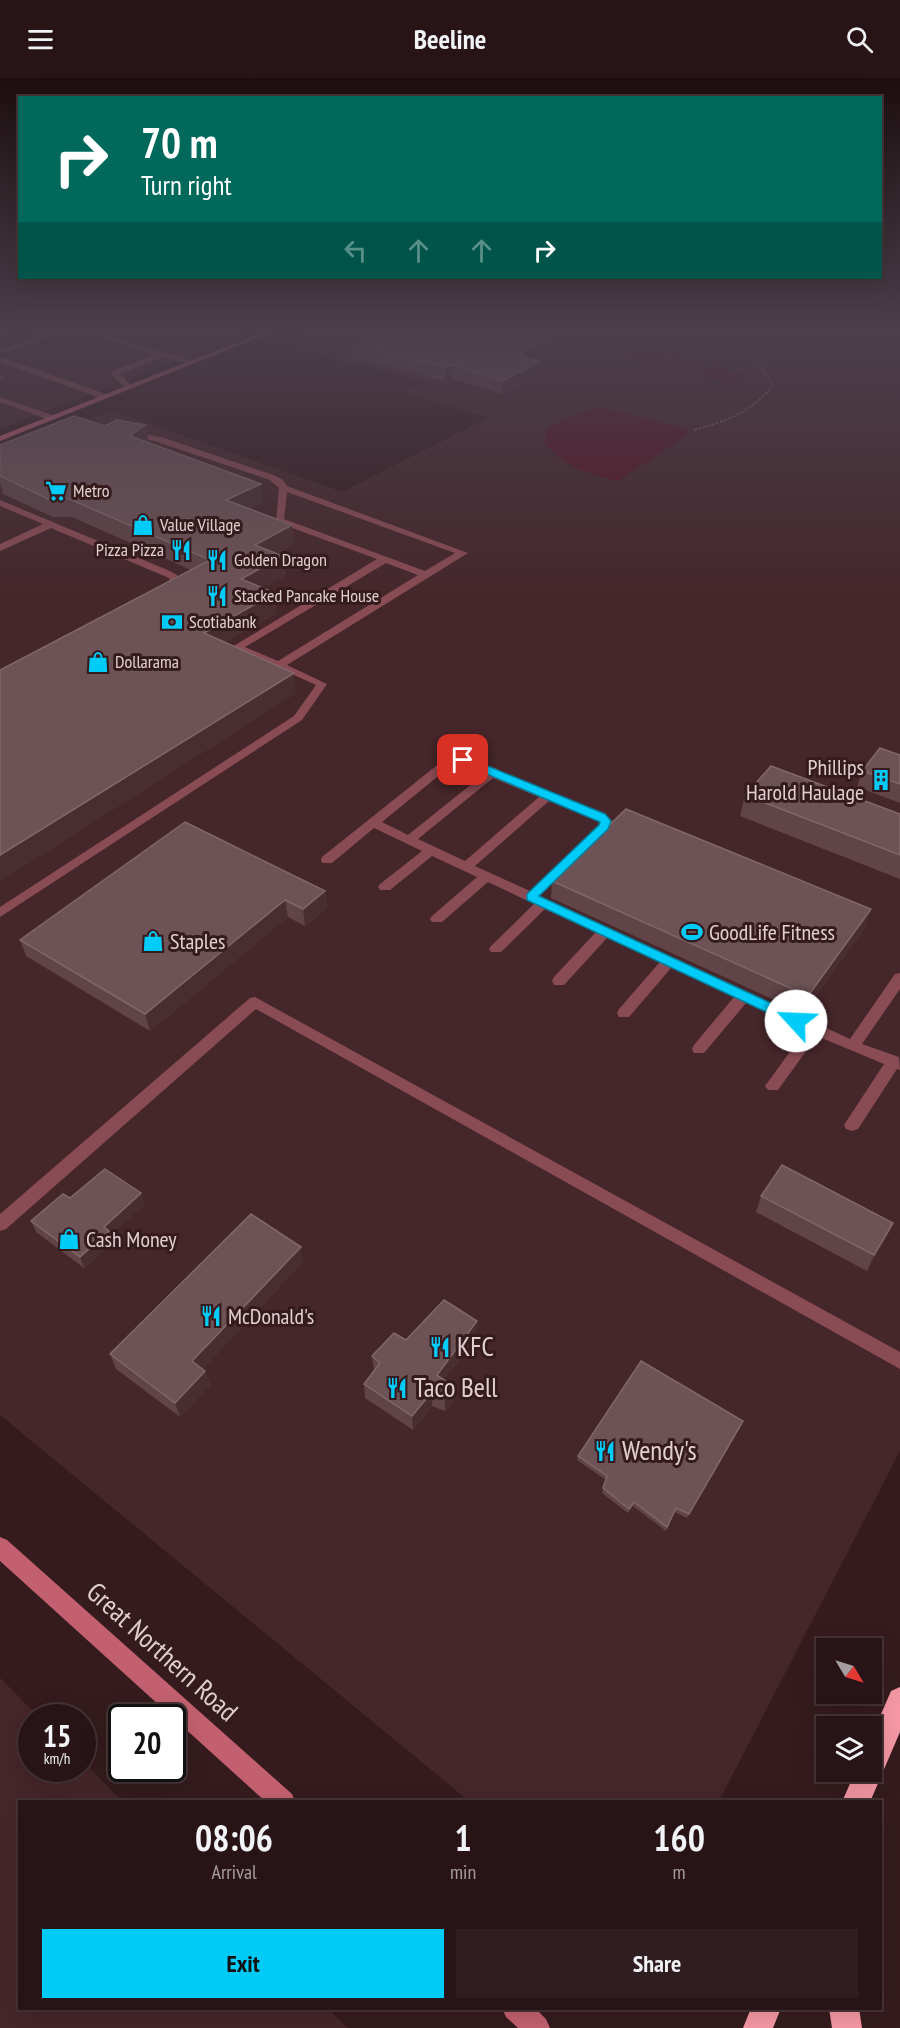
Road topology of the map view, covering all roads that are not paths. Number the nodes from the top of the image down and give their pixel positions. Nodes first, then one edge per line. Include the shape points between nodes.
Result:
1 (45, 421) edge
2 (78, 421) edge
3 (82, 422) edge
4 (116, 430) edge
5 (0, 439) edge
6 (282, 488) junction
7 (0, 502) edge
8 (51, 524) junction
9 (0, 548) edge
10 (385, 560) junction
11 (426, 575) junction
12 (149, 599) edge
13 (279, 666) junction
14 (494, 772) junction
15 (548, 795) junction
16 (373, 823) junction
17 (410, 840) junction
18 (431, 850) junction
19 (327, 860) dead end
20 (466, 867) junction
21 (486, 876) junction
22 (386, 887) dead end
23 (537, 900) junction
24 (0, 913) edge
25 (437, 919) dead end
26 (605, 931) junction
27 (496, 949) dead end
28 (669, 961) junction
29 (900, 978) edge
30 (559, 981) dead end
31 (743, 996) junction
32 (624, 1013) dead end
33 (814, 1029) junction
34 (853, 1046) junction
35 (699, 1049) dead end
36 (897, 1062) edge
37 (773, 1086) dead end
38 (852, 1125) dead end
39 (0, 1224) edge
40 (900, 1361) edge
41 (0, 1547) edge
42 (900, 1700) edge
43 (882, 1742) edge
44 (865, 1782) edge
45 (282, 1800) edge
46 (857, 1800) edge
47 (517, 2010) edge
48 (765, 2010) edge
49 (844, 2010) edge
50 (537, 2028) edge
51 (758, 2028) edge
52 (847, 2028) edge

1 - 5 street
2 - 3 lane
4 - 6 lane via 161,440 273,478
6 - 10 lane via 279,520
6 - 11 lane via 463,553
7 - 8 lane
8 - 9 lane
8 - 12 lane via 174,577 170,588
10 - 11 lane
10 - 13 lane via 237,647
11 - 13 lane
13 - 24 lane via 322,684 298,718
14 - 15 lane
14 - 16 lane via 463,760 450,761
14 - 17 lane
15 - 20 lane
15 - 23 lane via 606,821
16 - 17 lane
16 - 19 lane
17 - 18 lane
18 - 20 lane
18 - 22 lane
20 - 21 lane
21 - 23 lane
21 - 25 lane
23 - 26 lane
23 - 27 lane
26 - 28 lane
26 - 30 lane
28 - 31 lane
28 - 32 lane
29 - 34 lane
31 - 33 lane
31 - 35 lane
33 - 34 lane
33 - 37 lane
34 - 36 lane
36 - 38 lane
39 - 40 lane via 255,1002
41 - 45 street, Great Northern Road
42 - 43 highway
44 - 46 highway
47 - 50 street
48 - 51 highway
49 - 52 highway

